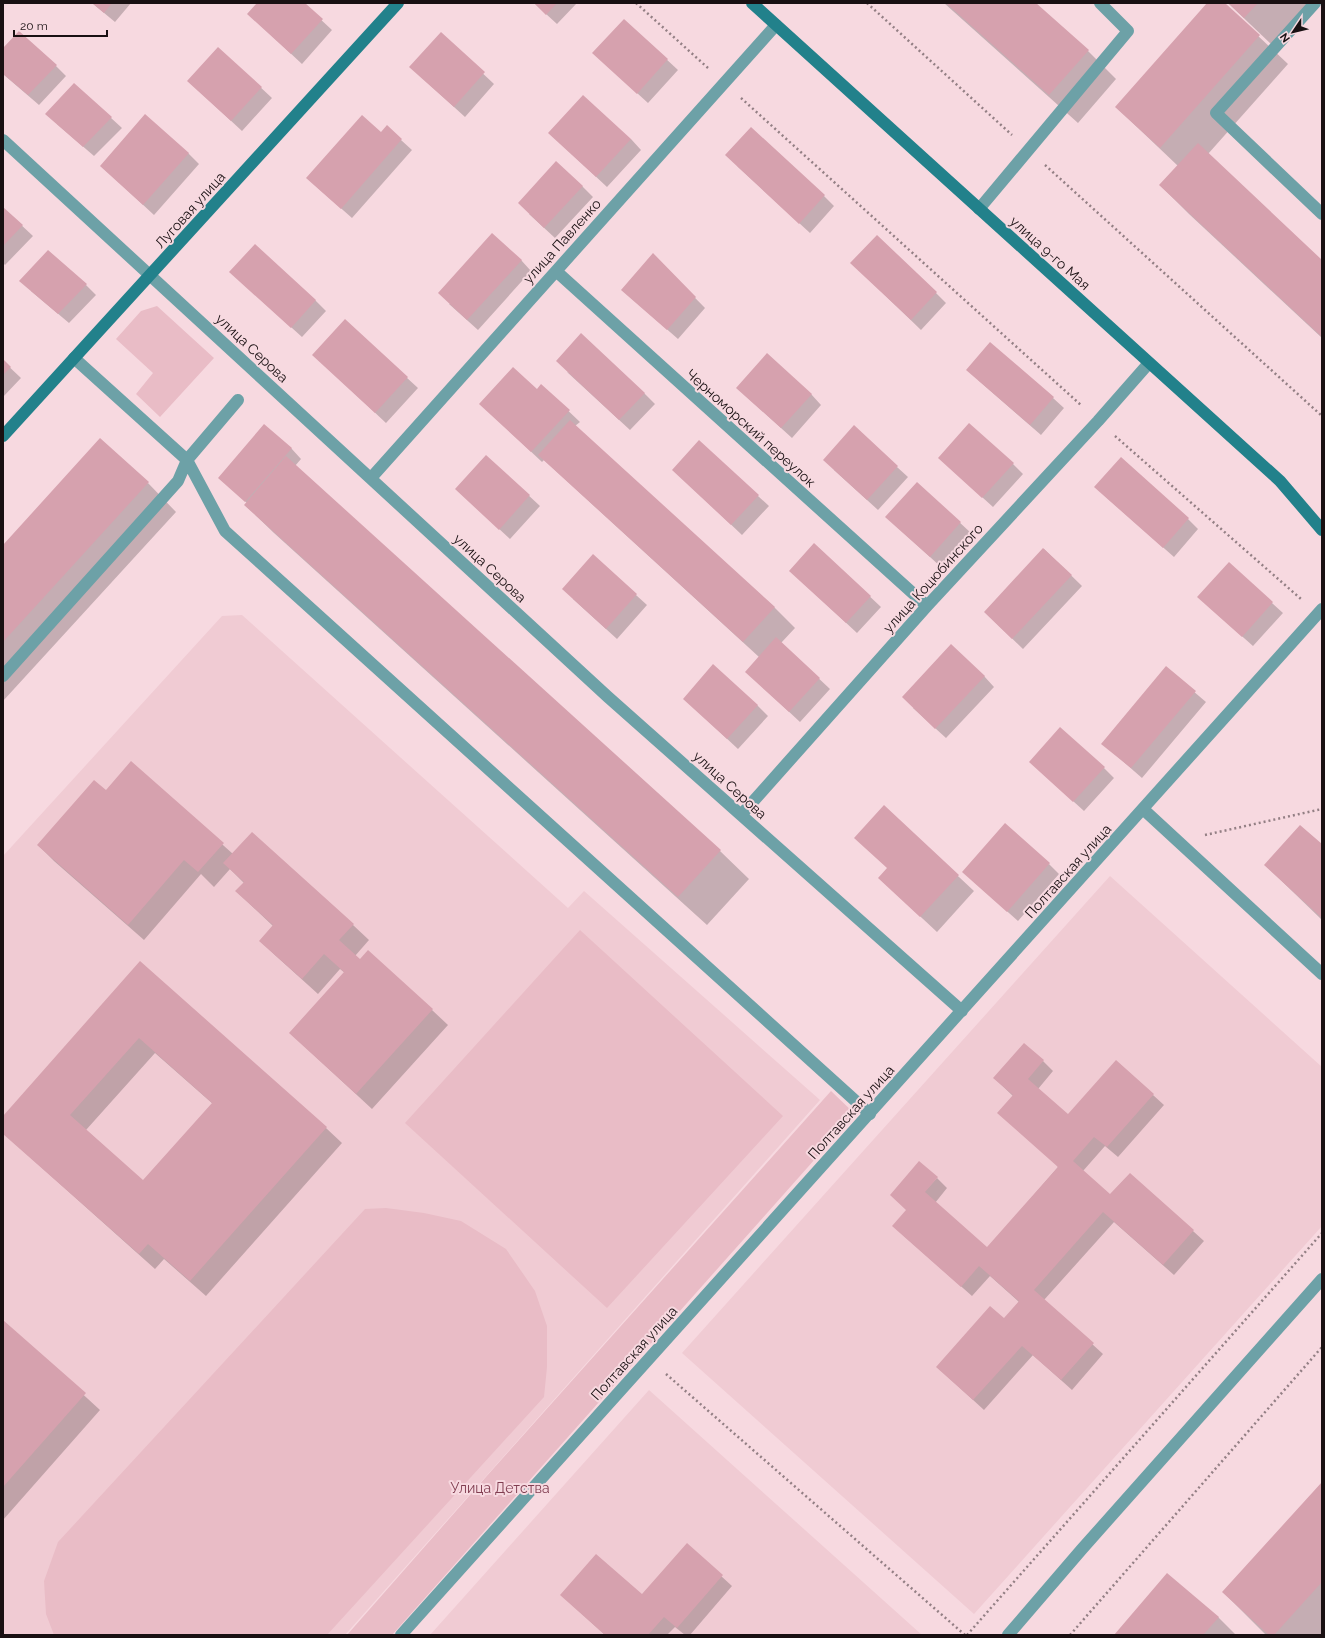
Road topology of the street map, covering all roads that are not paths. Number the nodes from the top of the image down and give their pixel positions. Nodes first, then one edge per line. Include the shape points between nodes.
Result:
1 (398, 3) edge
2 (752, 3) edge
3 (1100, 3) edge
4 (1315, 3) edge
5 (1320, 3) edge
6 (1322, 5) edge
7 (776, 25) junction
8 (3, 140) edge
9 (979, 209) junction
10 (1322, 214) edge
11 (556, 271) junction
12 (150, 275) junction
13 (74, 358) junction
14 (1149, 363) junction
15 (238, 400) dead end
16 (3, 436) edge
17 (187, 460) junction
18 (371, 478) junction
19 (1322, 528) edge
20 (927, 606) junction
21 (1320, 611) edge
22 (3, 676) edge
23 (1143, 809) junction
24 (741, 815) junction
25 (1322, 974) edge
26 (962, 1011) junction
27 (870, 1114) junction
28 (1322, 1278) edge
29 (401, 1635) edge
30 (1008, 1635) edge

1 - 12 street, Луговая улица
2 - 7 street, улица 9-го Мая
3 - 9 street via 1128,31
4 - 10 street via 1216,113
5 - 6 street
7 - 9 street, улица 9-го Мая
7 - 11 street, улица Павленко
8 - 12 street, улица Серова
9 - 14 street, улица 9-го Мая
11 - 18 street, улица Павленко
11 - 20 street, Черноморский переулок
12 - 13 street, Луговая улица
12 - 18 street, улица Серова
13 - 16 street, Луговая улица
13 - 17 street
14 - 19 street, улица 9-го Мая via 1280,481
14 - 20 street, улица Коцюбинского
15 - 17 street
17 - 22 street via 178,481
17 - 27 street via 225,531
18 - 24 street, улица Серова via 608,697
20 - 24 street, улица Коцюбинского
21 - 23 street, Полтавская улица
23 - 25 street
23 - 26 street, Полтавская улица
24 - 26 street, улица Серова
26 - 27 street, Полтавская улица
27 - 29 street, Полтавская улица
28 - 30 street

